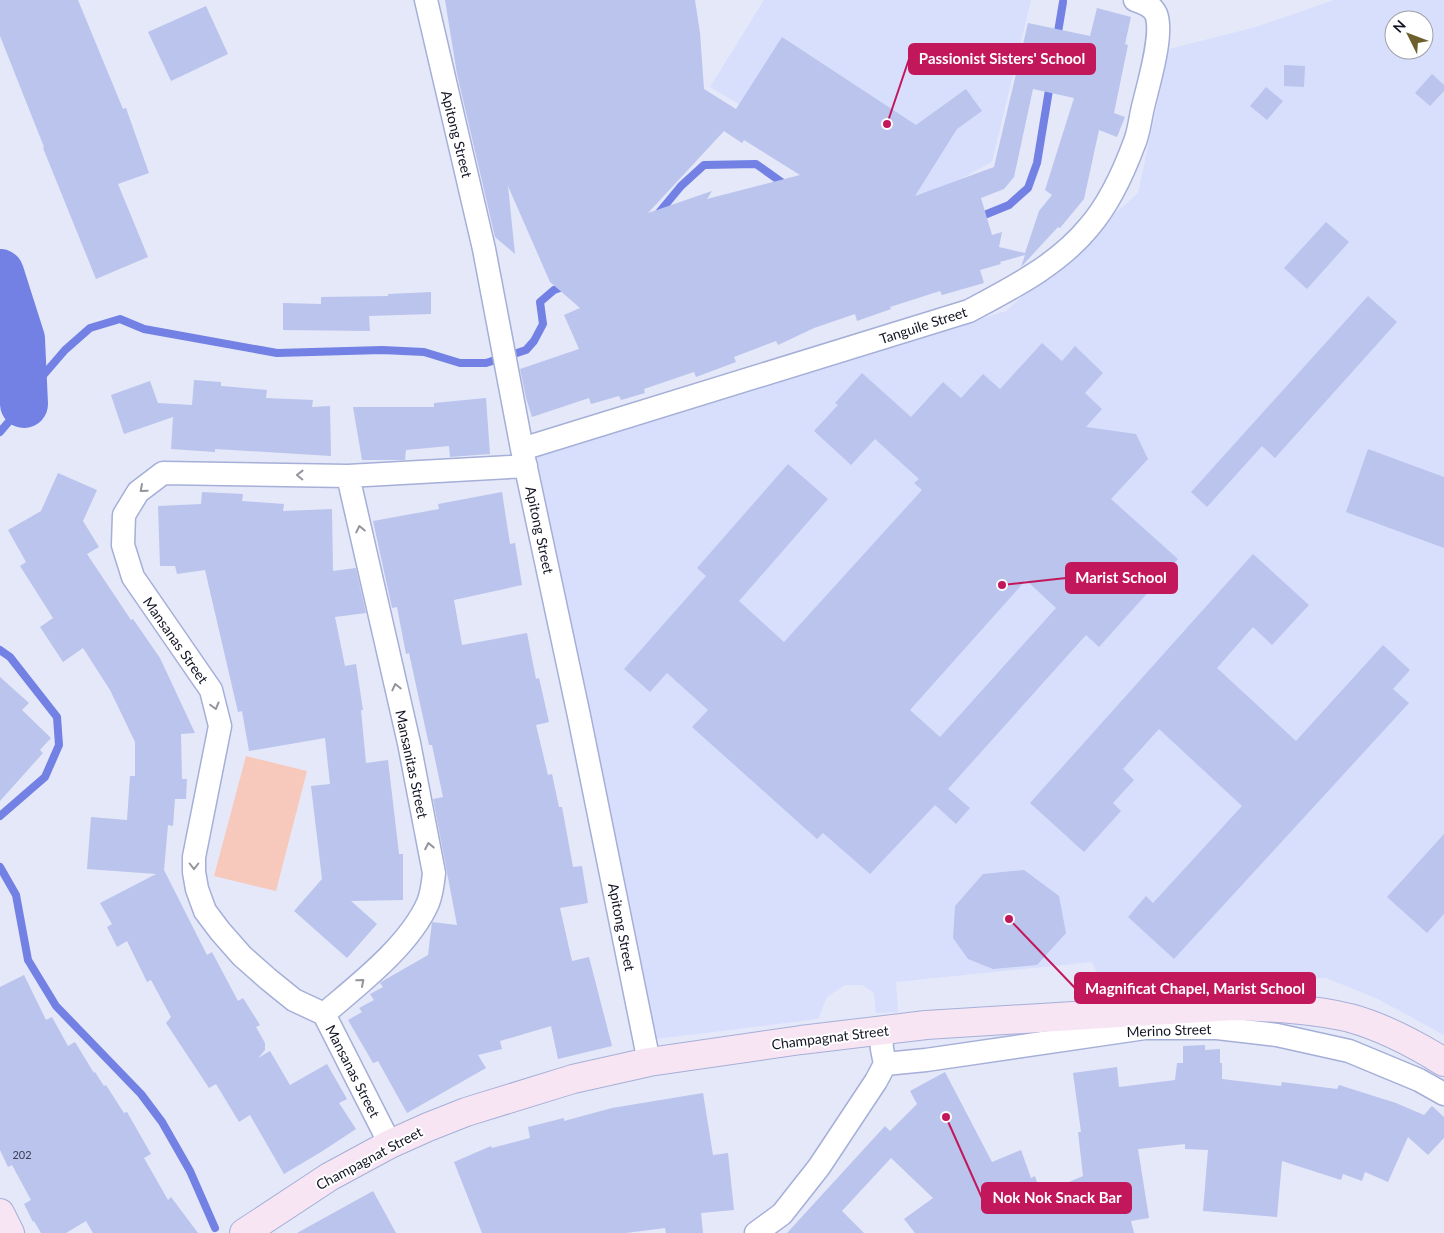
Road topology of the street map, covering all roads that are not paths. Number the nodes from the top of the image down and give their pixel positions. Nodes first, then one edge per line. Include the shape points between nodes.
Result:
1 (426, 0) edge
2 (1135, 0) edge
3 (524, 458) junction
4 (348, 476) junction
5 (324, 1014) junction
6 (881, 1031) junction
7 (649, 1062) junction
8 (1444, 1062) edge
9 (885, 1064) junction
10 (1444, 1094) edge
11 (390, 1144) junction
12 (0, 1213) edge
13 (10, 1233) edge
14 (244, 1233) edge
15 (756, 1233) edge

1 - 3 street, Apitong Street via 484,249
2 - 3 street, Tanguile Street via 1152,8 1158,30 1135,142 1116,186 1090,227 1055,260 969,311
3 - 4 street, Mansanas Street
3 - 7 street, Apitong Street
5 -> 4 street, Mansanitas Street via 374,971 413,929 428,903 434,873 409,743
4 -> 5 street, Mansanas Street via 163,474 138,492 124,515 123,545 133,577 211,690 220,726 194,857 197,889 205,911 242,956 268,979 294,1000
5 - 11 street, Mansanas Street
6 - 7 street, Champagnat Street
6 - 8 street, Champagnat Street via 1033,1017 1200,1007 1272,1007 1350,1019 1394,1035
6 - 9 street
7 - 11 street, Champagnat Street via 573,1079 490,1104
9 - 10 street, Merino Street via 1145,1028 1217,1028 1277,1035 1349,1051
9 - 15 street via 819,1167 782,1214
11 - 14 street, Champagnat Street via 329,1177
12 - 13 street

